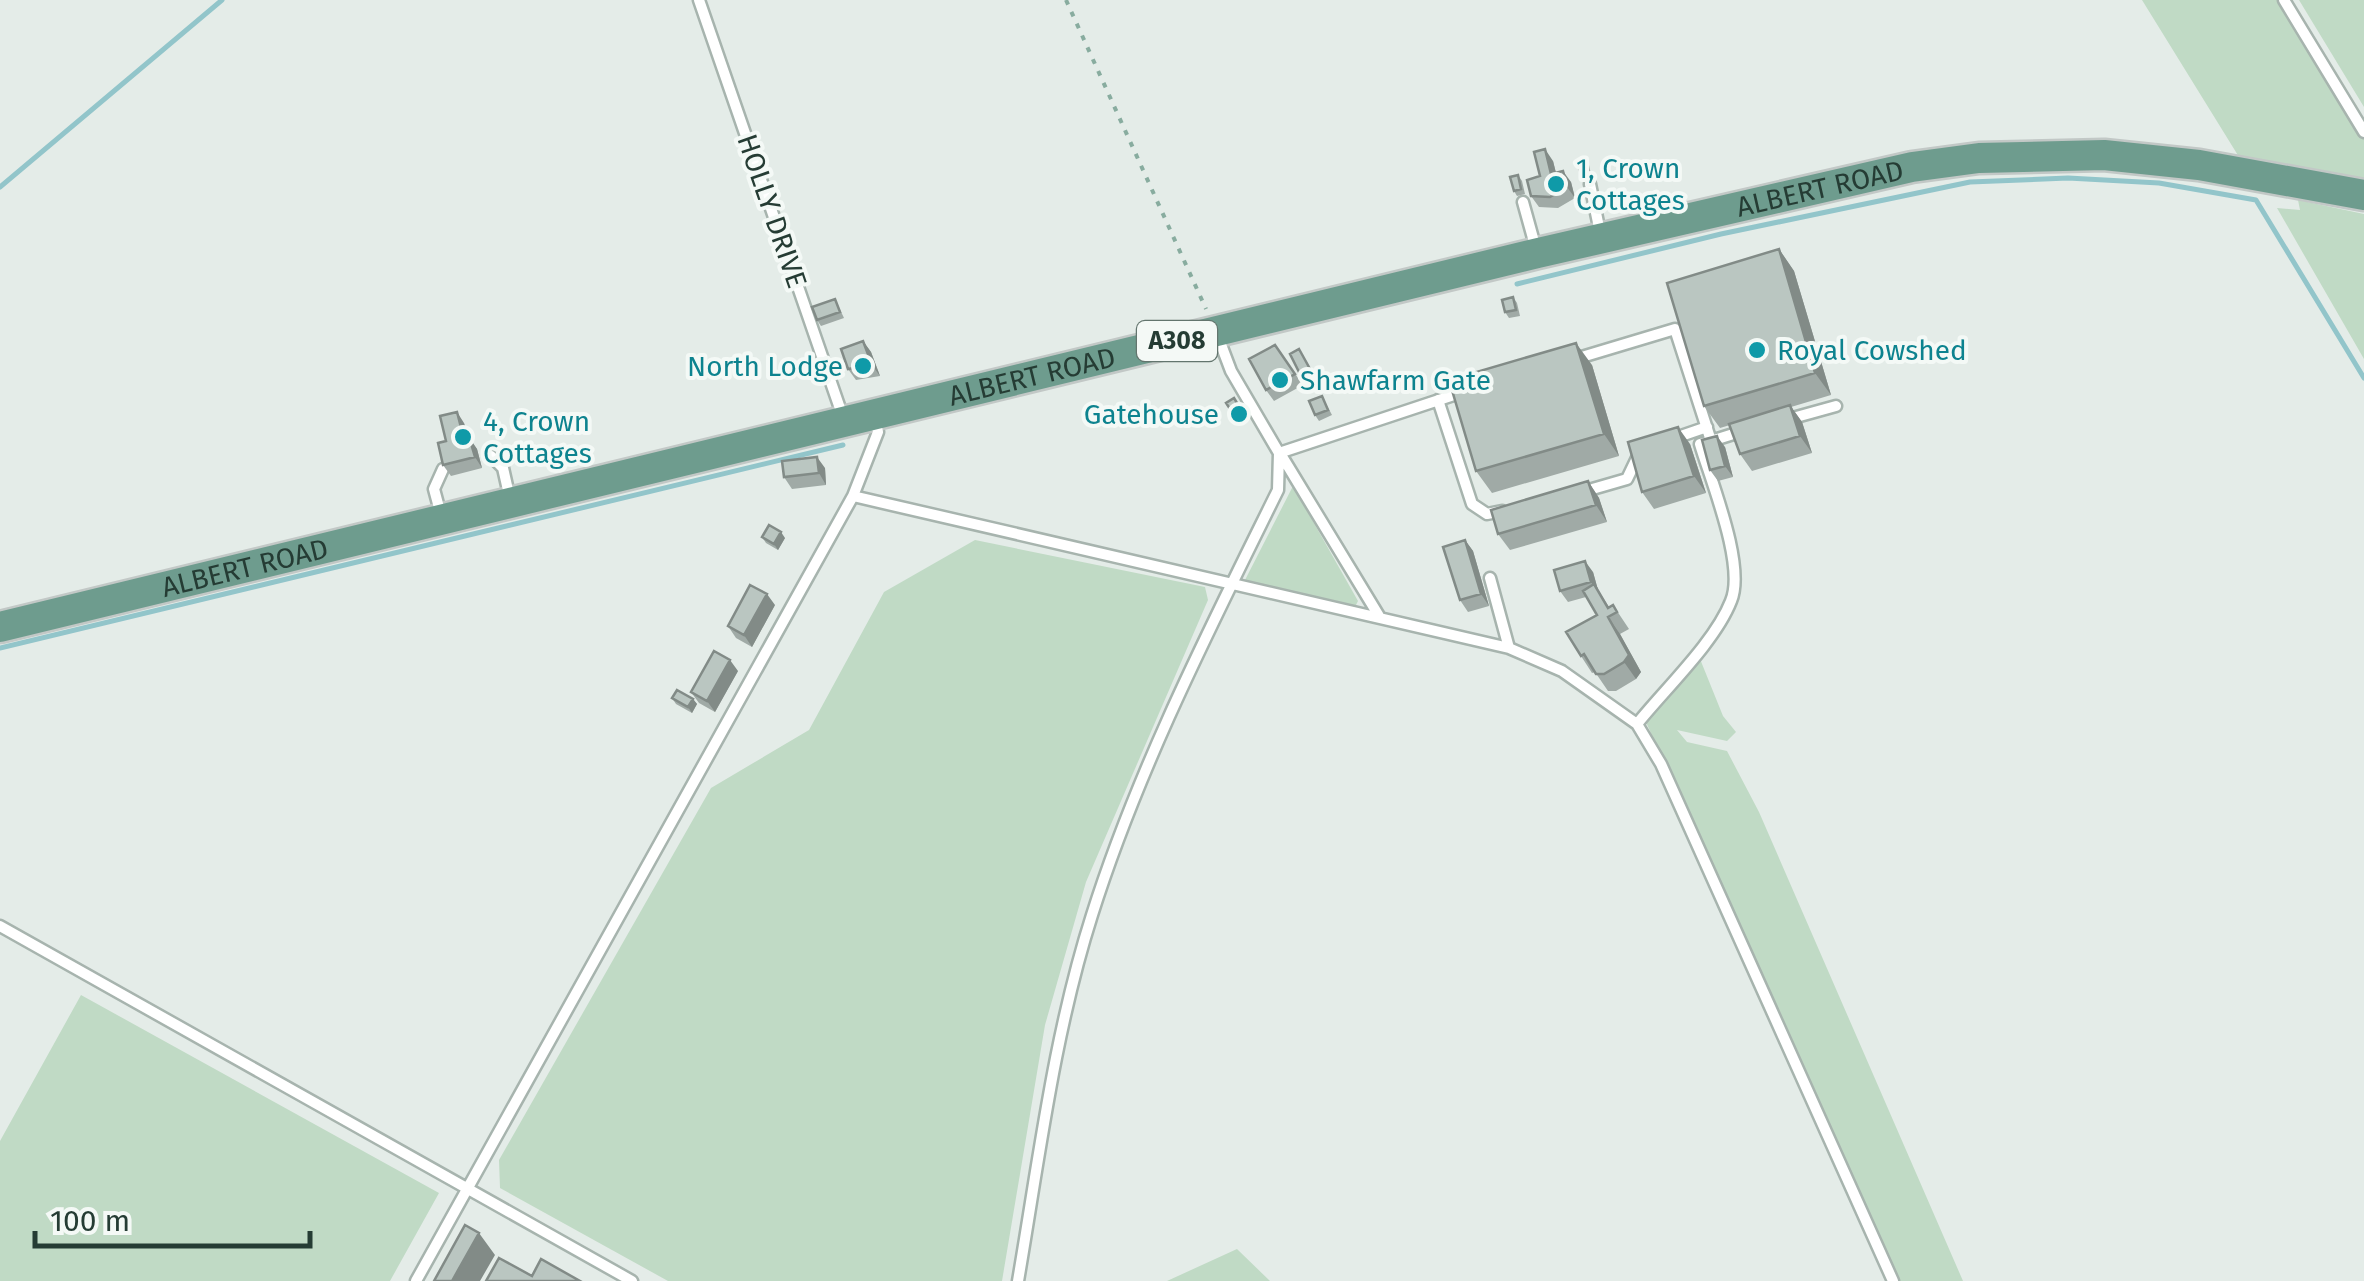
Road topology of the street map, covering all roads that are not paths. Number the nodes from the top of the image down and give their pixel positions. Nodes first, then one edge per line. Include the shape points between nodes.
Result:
1 (699, 0) edge
2 (2284, 0) edge
3 (2364, 132) edge
4 (1590, 184) dead end
5 (2364, 195) edge
6 (1522, 202) dead end
7 (1601, 238) junction
8 (1538, 253) junction
9 (1216, 332) junction
10 (1566, 362) edge
11 (1474, 389) edge
12 (1438, 400) junction
13 (1836, 406) dead end
14 (875, 415) junction
15 (1783, 420) edge
16 (845, 422) junction
17 (1706, 426) junction
18 (1748, 430) edge
19 (1711, 441) junction
20 (1662, 443) edge
21 (1645, 450) edge
22 (1280, 453) junction
23 (491, 456) dead end
24 (444, 469) edge
25 (853, 496) junction
26 (1563, 496) edge
27 (510, 502) junction
28 (1509, 510) edge
29 (442, 519) junction
30 (1490, 578) dead end
31 (1231, 586) junction
32 (1379, 616) junction
33 (0, 626) edge
34 (1509, 648) junction
35 (1637, 724) junction
36 (0, 926) edge
37 (467, 1189) junction
38 (416, 1281) edge
39 (632, 1281) edge
40 (1018, 1281) edge
41 (1893, 1281) edge

1 - 16 lane, HOLLY DRIVE
2 - 3 lane
4 - 7 lane
5 - 7 main road, ALBERT ROAD / A308 via 2199,165 2050,154 1912,166
6 - 8 lane
7 - 8 main road, ALBERT ROAD / A308
8 - 9 main road, ALBERT ROAD / A308
9 - 14 main road, ALBERT ROAD / A308
9 - 22 lane
10 - 17 lane via 1675,329
11 - 12 lane
12 - 22 lane
12 - 28 lane via 1472,504 1488,514
13 - 15 lane
14 - 16 main road, ALBERT ROAD / A308
14 - 25 lane via 878,432
16 - 27 main road, ALBERT ROAD / A308
17 - 19 lane
17 - 20 lane
18 - 19 lane
19 - 35 lane via 1700,444 1734,560 1733,598
21 - 26 lane via 1627,479
22 - 31 lane via 1278,490
22 - 32 lane
23 - 27 lane via 504,468
24 - 29 lane via 434,490
25 - 31 lane
25 - 37 lane
27 - 29 main road, ALBERT ROAD / A308
29 - 33 main road, ALBERT ROAD / A308
30 - 34 lane
31 - 32 lane
31 - 40 lane via 1092,914 1059,1044
32 - 34 lane
34 - 35 lane via 1562,671
35 - 41 lane via 1661,764
36 - 37 lane
37 - 38 lane
37 - 39 lane

